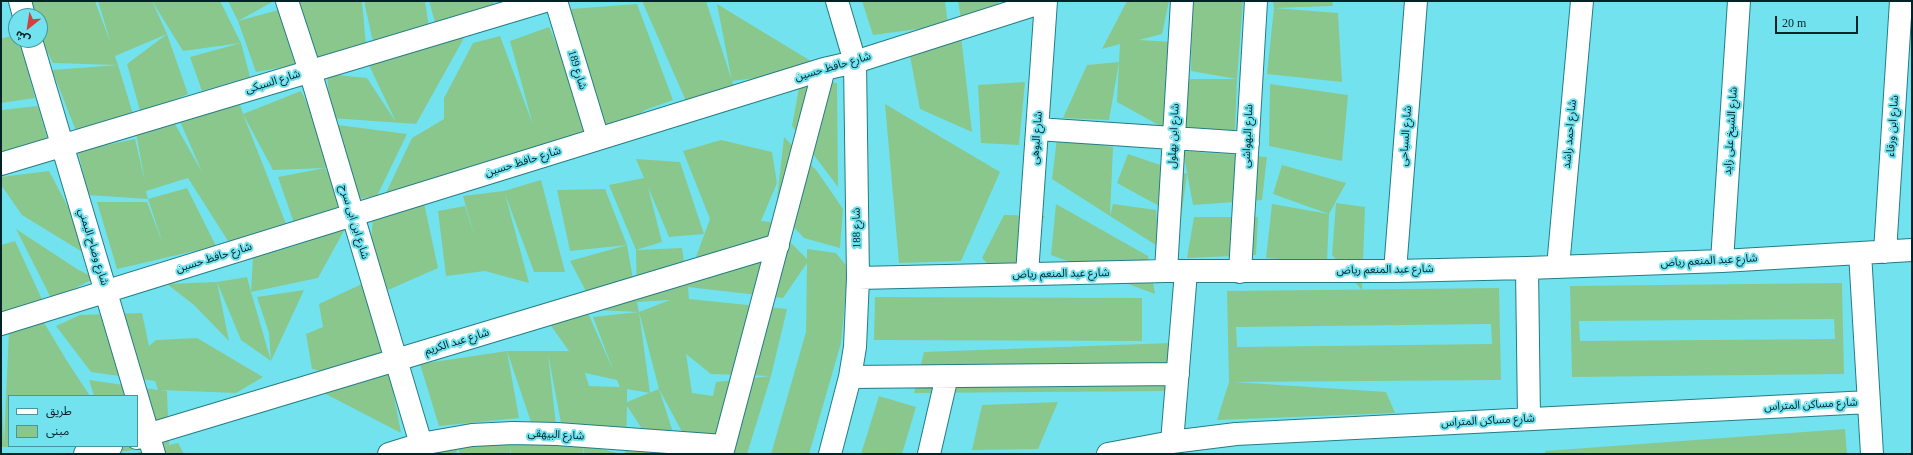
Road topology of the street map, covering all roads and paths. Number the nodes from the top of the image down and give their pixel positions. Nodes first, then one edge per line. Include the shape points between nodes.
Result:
1 (287, 1) edge
2 (545, 1) edge
3 (556, 1) edge
4 (837, 1) edge
5 (1046, 1) edge
6 (1182, 1) edge
7 (1256, 1) edge
8 (1416, 1) edge
9 (1582, 1) edge
10 (1739, 1) edge
11 (1899, 2) edge
12 (33, 48) edge
13 (855, 62) junction
14 (824, 69) junction
15 (310, 71) junction
16 (1038, 129) junction
17 (1174, 138) junction
18 (598, 140) junction
19 (1248, 143) junction
20 (63, 146) junction
21 (1, 164) edge
22 (352, 216) junction
23 (778, 245) junction
24 (1912, 250) edge
25 (1885, 252) junction
26 (1860, 254) junction
27 (1722, 261) junction
28 (1558, 267) junction
29 (1527, 268) junction
30 (1395, 271) junction
31 (1176, 272) junction
32 (1240, 272) junction
33 (1027, 274) junction
34 (858, 278) junction
35 (106, 291) junction
36 (1, 324) edge
37 (396, 361) junction
38 (1178, 374) junction
39 (947, 376) junction
40 (850, 377) junction
41 (134, 395) edge
42 (1869, 402) junction
43 (138, 409) edge
44 (1529, 419) junction
45 (147, 442) edge
46 (1172, 442) junction
47 (421, 444) junction
48 (108, 447) edge
49 (723, 450) edge
50 (85, 454) edge
51 (389, 454) edge
52 (830, 454) edge
53 (929, 454) edge
54 (1108, 454) edge
55 (1872, 454) edge

1 - 15 street, شارع ابن ابى سرح
2 - 15 street, شارع السبكى
3 - 18 street, شارع 189
4 - 13 street, شارع 188
5 - 13 street, شارع حافظ حسين
5 - 16 street, شارع البوهى
6 - 17 street, شارع ابن بهلول
7 - 19 street, شارع البهواشى
8 - 30 street, شارع السباحى
9 - 28 street, شارع احمد راشد
10 - 27 street, شارع الشيخ على زايد
11 - 25 street, شارع ابن ورقاء
12 - 20 street, شارع وضاح اليمني
13 - 14 street, شارع حافظ حسين
13 - 34 street, شارع 188
14 - 18 street, شارع حافظ حسين
14 - 23 street
15 - 20 street, شارع السبكى
15 - 22 street, شارع ابن ابى سرح
16 - 17 street
16 - 33 street, شارع البوهى
17 - 19 street
17 - 31 street, شارع ابن بهلول
18 - 22 street, شارع حافظ حسين
19 - 32 street, شارع البهواشى
20 - 21 street, شارع السبكى
20 - 35 street, شارع وضاح اليمني
22 - 35 street, شارع حافظ حسين
22 - 37 street, شارع ابن ابى سرح
23 - 37 street, شارع عبد الكريم
23 - 49 street
24 - 25 street, شارع عبد المنعم رياض
25 - 26 street, شارع عبد المنعم رياض
26 - 27 street, شارع عبد المنعم رياض
26 - 42 street
27 - 28 street, شارع عبد المنعم رياض
28 - 29 street, شارع عبد المنعم رياض
29 - 30 street, شارع عبد المنعم رياض
29 - 44 street
30 - 32 street, شارع عبد المنعم رياض
31 - 32 street, شارع عبد المنعم رياض
31 - 33 street, شارع عبد المنعم رياض
31 - 38 street, شارع ابن بهلول
33 - 34 street, شارع عبد المنعم رياض
34 - 40 street, شارع 188
35 - 36 street, شارع حافظ حسين
35 - 41 street, شارع وضاح اليمني
37 - 45 street, شارع عبد الكريم
37 - 47 street, شارع ابن ابى سرح
38 - 39 street
38 - 46 street, شارع ابن بهلول
39 - 40 street
39 - 53 street
40 - 52 street, شارع 188
42 - 44 street, شارع مساكن المتراس
42 - 55 street
43 - 45 street, شارع وضاح اليمني
44 - 46 street, شارع مساكن المتراس via 1236,434
46 - 54 street, شارع مساكن المتراس
47 - 49 street, شارع البيهقى via 472,435 513,433 565,435
47 - 51 street, شارع البيهقى
48 - 50 street

